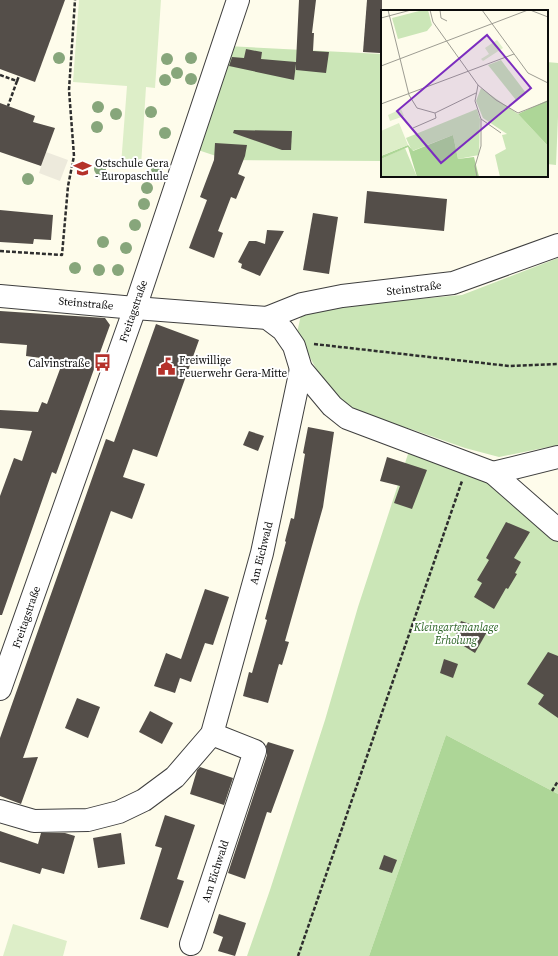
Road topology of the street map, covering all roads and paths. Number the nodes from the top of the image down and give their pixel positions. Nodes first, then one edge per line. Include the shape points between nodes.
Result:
1 (75, 0) edge
2 (238, 0) edge
3 (0, 75) edge
4 (19, 76) dead end
5 (17, 81) junction
6 (8, 106) dead end
7 (558, 245) edge
8 (0, 251) edge
9 (0, 296) edge
10 (134, 308) junction
11 (267, 318) junction
12 (320, 344) dead end
13 (558, 364) edge
14 (302, 369) junction
15 (558, 457) edge
16 (468, 464) junction
17 (493, 474) junction
18 (558, 530) edge
19 (0, 689) edge
20 (212, 734) junction
21 (558, 781) edge
22 (552, 791) dead end
23 (0, 811) edge
24 (191, 944) dead end
25 (298, 956) edge

1 - 8 path via 69,90 74,156 68,186 62,255
2 - 10 street, Freitagstraße
3 - 5 path
4 - 5 path
5 - 6 path
7 - 11 street, Steinstraße via 453,283 342,296 302,304
9 - 10 street, Steinstraße
10 - 11 street, Steinstraße
10 - 19 street, Freitagstraße
11 - 14 street via 283,330 294,346
12 - 13 path via 509,366
14 - 16 street via 332,406 347,418
14 - 20 street, Am Eichwald via 262,553
15 - 17 street
16 - 17 street
16 - 25 path
17 - 18 street
20 - 23 street, Am Eichwald via 175,777 144,800 119,812 88,820 34,821
20 - 24 street, Am Eichwald via 255,751
21 - 22 path

